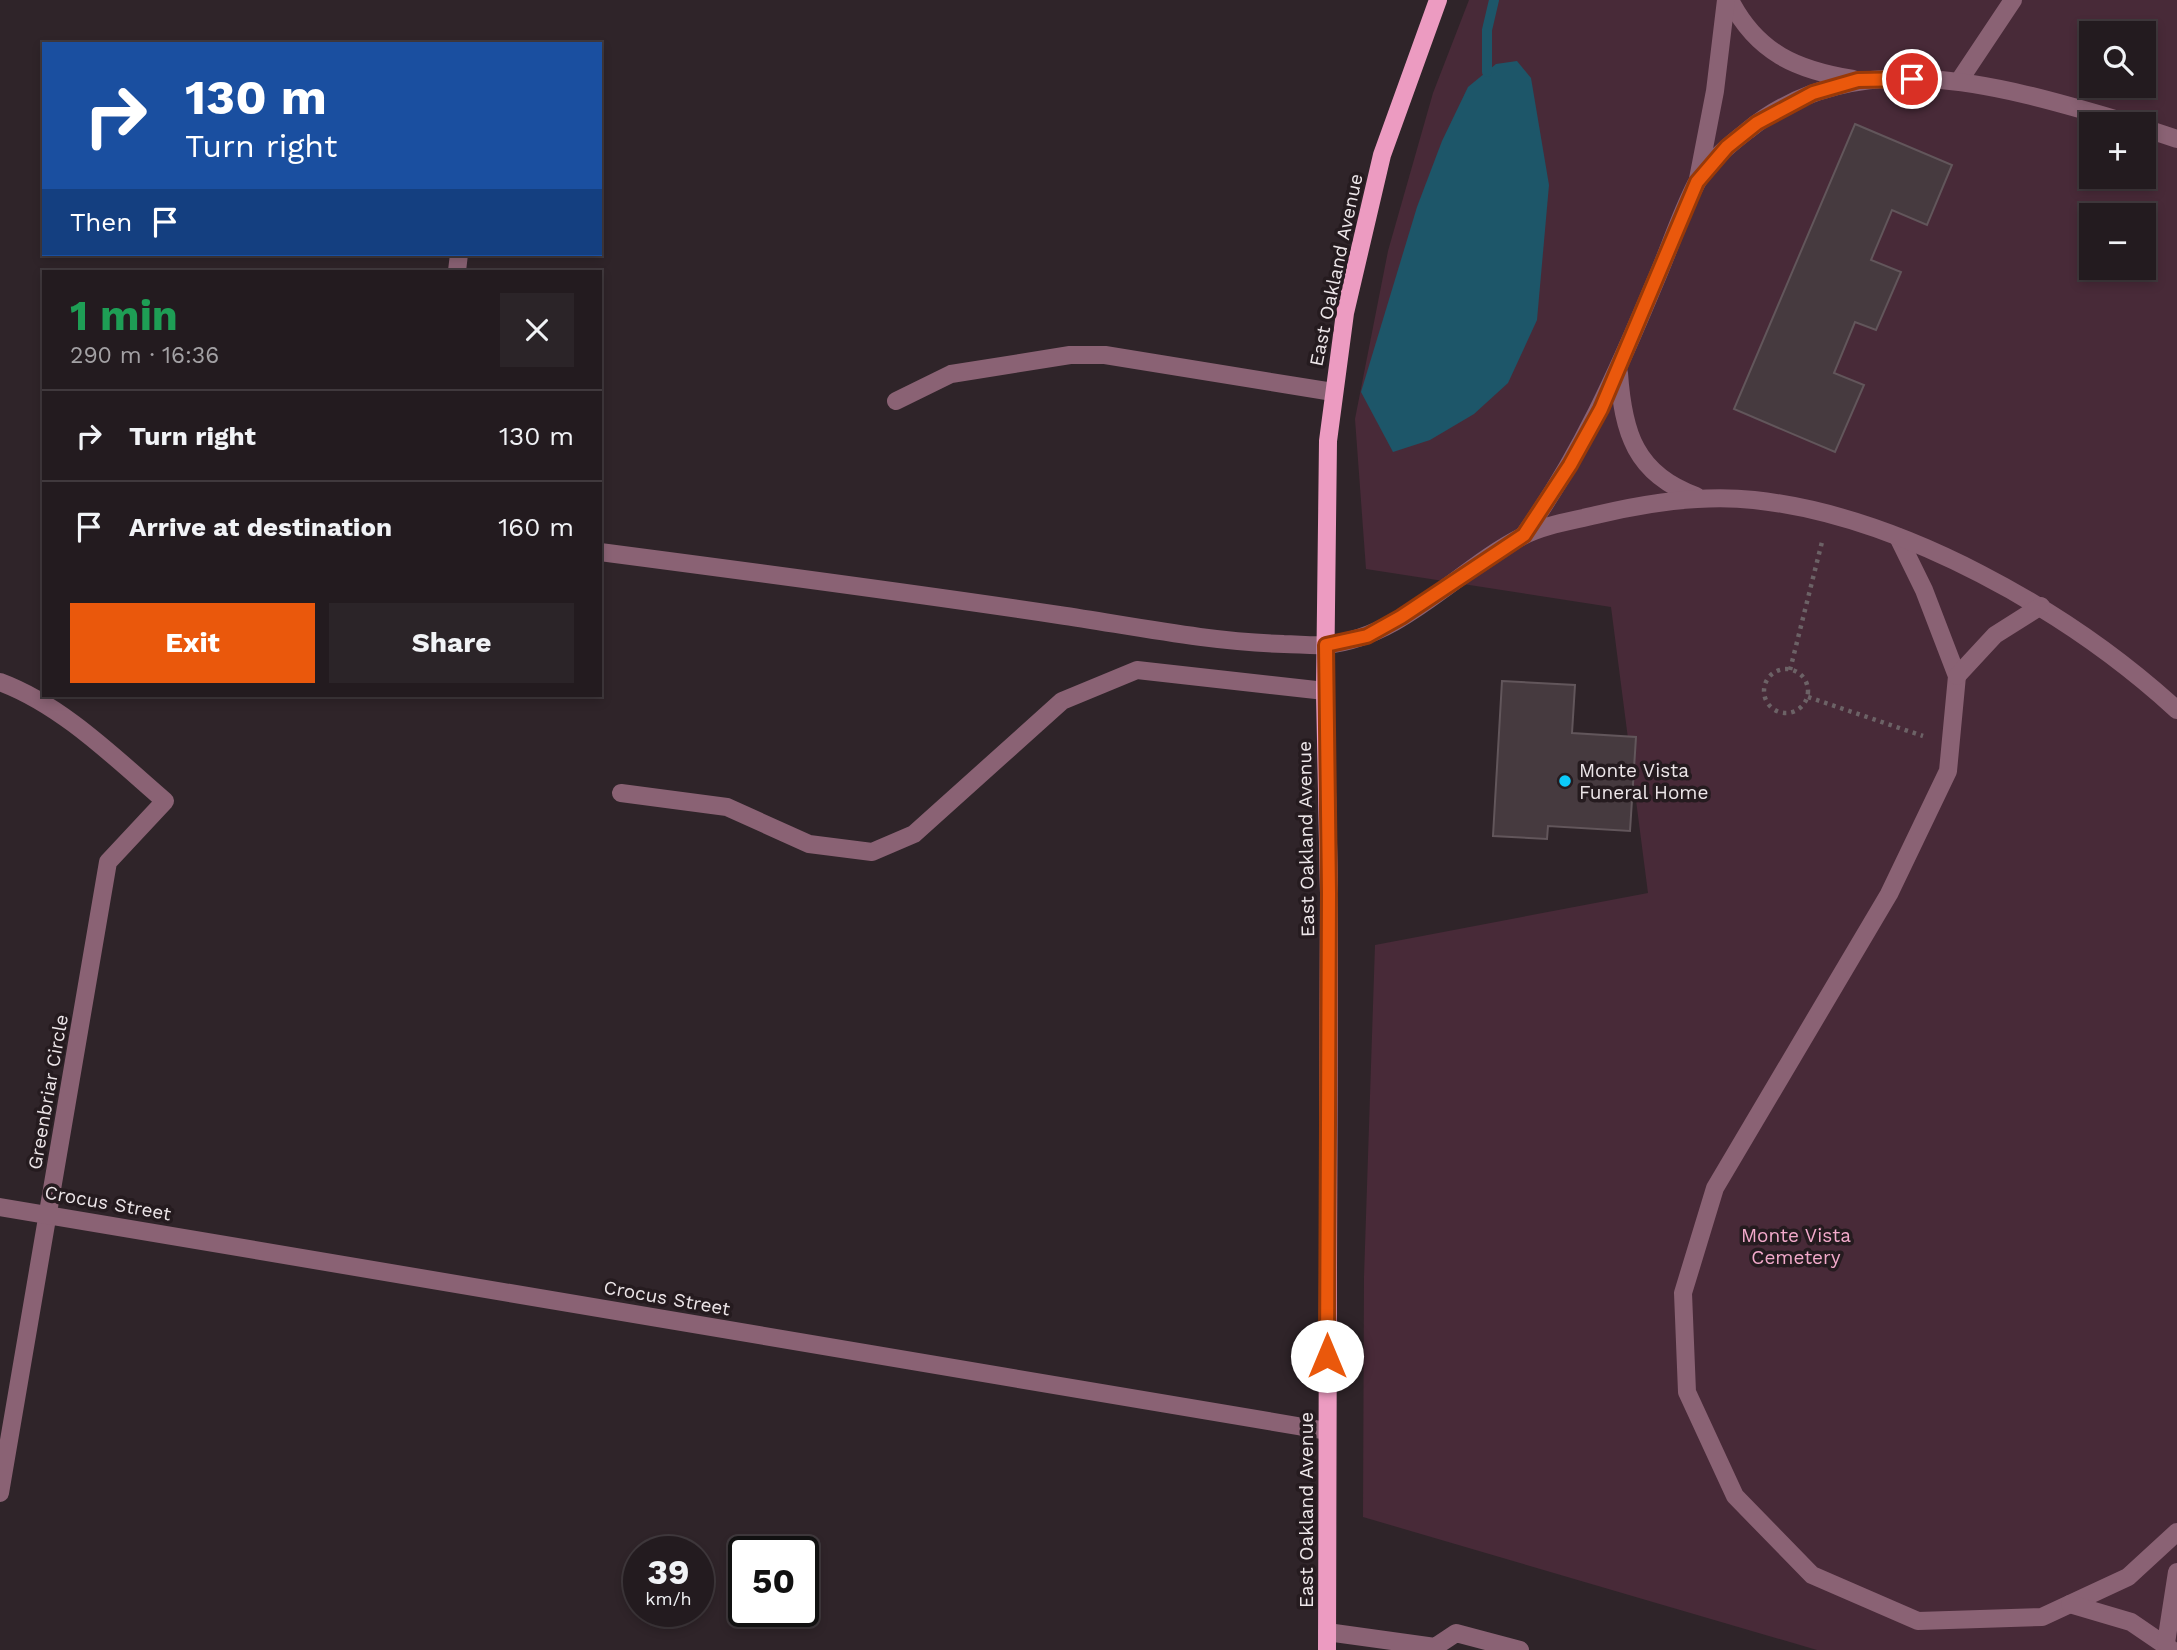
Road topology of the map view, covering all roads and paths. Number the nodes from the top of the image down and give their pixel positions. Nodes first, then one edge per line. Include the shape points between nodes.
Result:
1 (1438, 0) edge
2 (1728, 0) edge
3 (2013, 0) edge
4 (1858, 80) junction
5 (1959, 81) junction
6 (2092, 112) edge
7 (2156, 132) edge
8 (2177, 139) edge
9 (1697, 182) junction
10 (1618, 369) junction
11 (1333, 393) junction
12 (896, 401) dead end
13 (1701, 498) junction
14 (1829, 514) junction
15 (1524, 535) junction
16 (1898, 537) junction
17 (602, 551) edge
18 (2041, 606) junction
19 (1326, 645) junction
20 (1790, 670) junction
21 (1957, 676) junction
22 (0, 682) edge
23 (1325, 691) junction
24 (1808, 697) junction
25 (2177, 710) edge
26 (1951, 745) junction
27 (621, 793) dead end
28 (0, 1207) edge
29 (49, 1214) junction
30 (1327, 1431) junction
31 (0, 1493) edge
32 (2177, 1532) edge
33 (2177, 1572) edge
34 (2070, 1604) junction
35 (1327, 1641) edge
36 (2169, 1647) edge
37 (1436, 1648) edge
38 (1520, 1650) edge

1 - 11 main road, East Oakland Avenue via 1382,155 1345,313
2 - 4 street via 1754,36 1779,56 1800,68
2 - 9 street
3 - 5 street
4 - 5 street
4 - 9 street via 1813,93 1774,112 1727,147
5 - 6 street
7 - 8 street
9 - 10 street
10 - 13 street via 1621,411 1639,452 1672,488
10 - 15 street via 1570,465
11 - 12 street via 1104,355 1070,355 950,374
11 - 19 main road, East Oakland Avenue via 1328,441
13 - 14 street via 1755,500
13 - 15 street via 1612,511
14 - 16 street
14 - 20 path
15 - 19 street via 1367,636
16 - 18 street
16 - 21 street
17 - 19 street via 1247,643
18 - 21 street via 1995,635
18 - 25 street via 2092,640
19 - 23 main road, East Oakland Avenue
20 - 24 path via 1807,683
20 - 24 path via 1771,676 1764,689 1768,703 1786,713 1800,709
21 - 26 street
22 - 29 street, Greenbriar Circle via 28,692 165,801 108,862
23 - 27 street via 1137,670 1062,701 914,834 872,852 809,844 727,807
23 - 30 main road, East Oakland Avenue
24 - 26 path
26 - 34 street via 1948,771 1889,894 1715,1188 1683,1293 1687,1392 1735,1496 1812,1575 1918,1621 2042,1617
28 - 29 street, Crocus Street
29 - 30 street, Crocus Street
29 - 31 street, Greenbriar Circle
30 - 35 main road, East Oakland Avenue
32 - 34 street via 2128,1577
33 - 36 street
34 - 36 street via 2131,1622
35 - 37 street
37 - 38 street via 1456,1633

